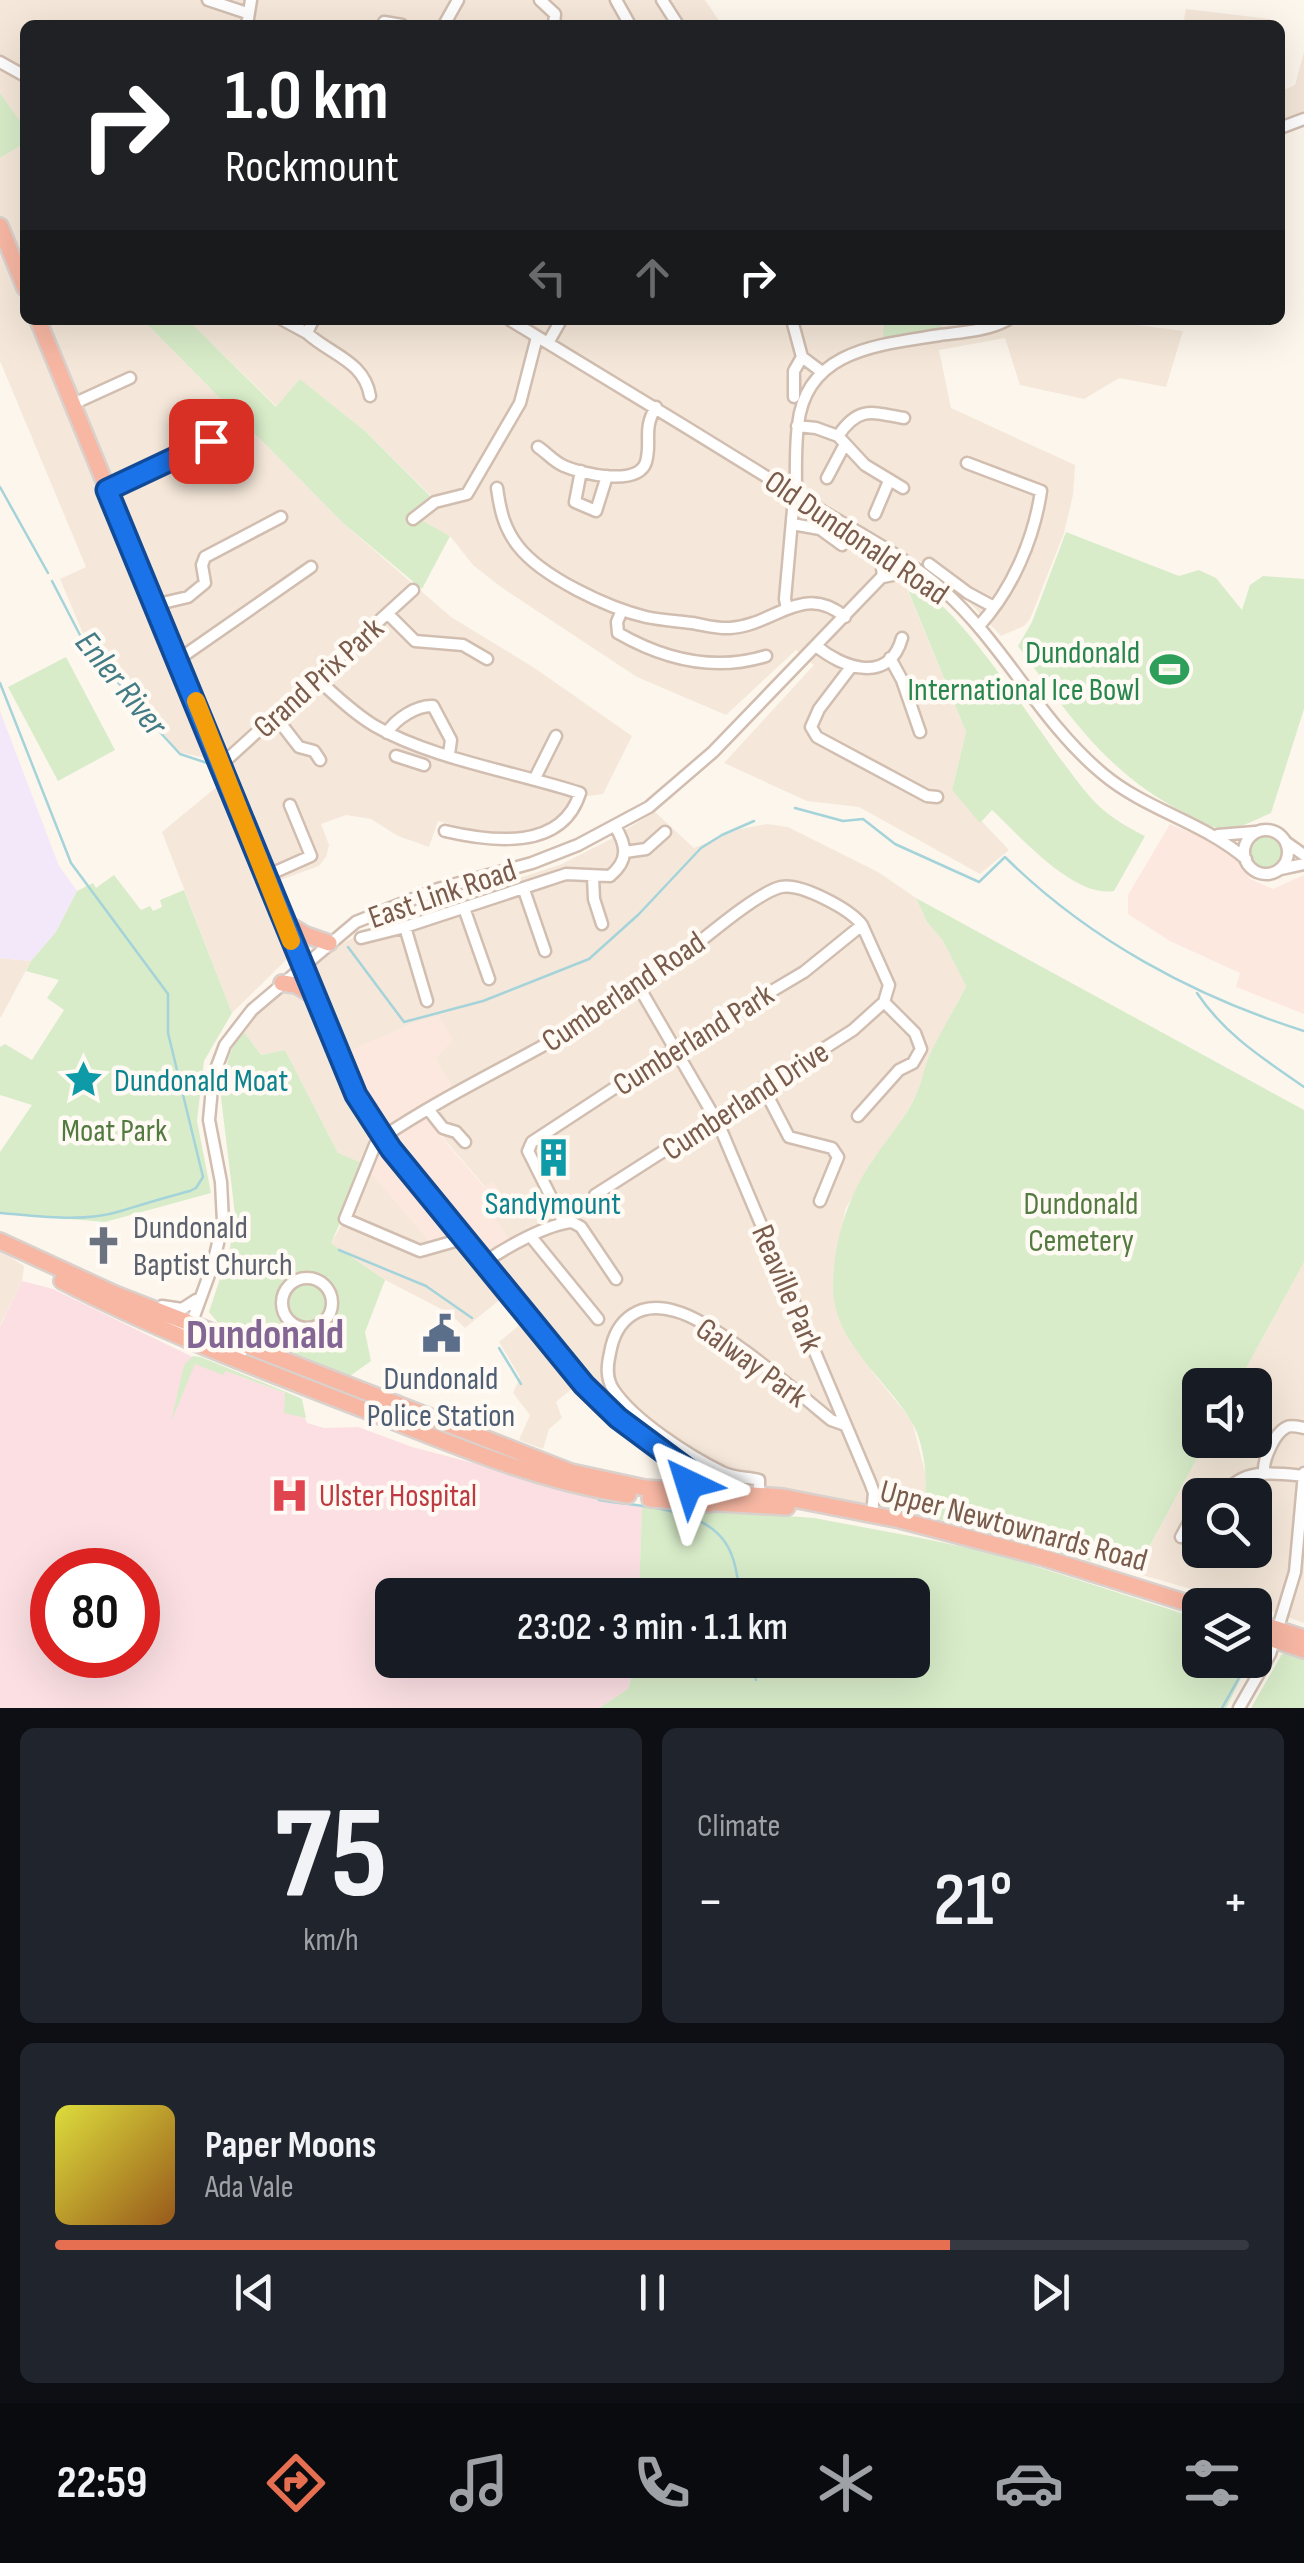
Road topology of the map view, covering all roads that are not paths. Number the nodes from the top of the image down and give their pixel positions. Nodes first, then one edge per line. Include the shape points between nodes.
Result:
1 (208, 0) edge
2 (251, 0) edge
3 (540, 0) edge
4 (247, 19) edge
5 (554, 20) edge
6 (0, 226) edge
7 (20, 276) edge
8 (40, 325) edge
9 (292, 325) edge
10 (310, 325) edge
11 (518, 325) edge
12 (556, 325) edge
13 (793, 325) edge
14 (992, 325) edge
15 (306, 333) junction
16 (542, 340) junction
17 (802, 358) junction
18 (822, 372) junction
19 (130, 378) dead end
20 (370, 396) dead end
21 (794, 397) dead end
22 (72, 404) junction
23 (656, 408) junction
24 (904, 418) dead end
25 (798, 426) junction
26 (841, 440) junction
27 (211, 441) dead end
28 (538, 447) dead end
29 (967, 463) dead end
30 (581, 471) junction
31 (606, 476) junction
32 (827, 478) dead end
33 (889, 481) junction
34 (497, 488) dead end
35 (903, 488) dead end
36 (107, 490) junction
37 (796, 495) junction
38 (793, 509) dead end
39 (876, 514) dead end
40 (281, 518) dead end
41 (413, 520) dead end
42 (792, 524) junction
43 (842, 546) dead end
44 (880, 547) junction
45 (899, 559) junction
46 (310, 566) dead end
47 (927, 570) junction
48 (883, 577) junction
49 (413, 590) dead end
50 (154, 606) junction
51 (994, 607) junction
52 (787, 609) junction
53 (622, 610) junction
54 (388, 614) junction
55 (845, 616) junction
56 (979, 626) junction
57 (902, 638) dead end
58 (816, 646) junction
59 (766, 656) dead end
60 (890, 658) junction
61 (488, 659) dead end
62 (178, 660) junction
63 (851, 667) junction
64 (315, 677) junction
65 (274, 716) junction
66 (387, 732) junction
67 (920, 732) dead end
68 (556, 736) dead end
69 (417, 744) junction
70 (449, 754) junction
71 (396, 756) dead end
72 (320, 760) dead end
73 (222, 764) junction
74 (535, 778) junction
75 (937, 797) dead end
76 (290, 805) dead end
77 (616, 826) junction
78 (445, 831) dead end
79 (665, 832) dead end
80 (1255, 832) junction
81 (1212, 834) junction
82 (526, 838) junction
83 (1286, 842) junction
84 (625, 852) junction
85 (1304, 855) edge
86 (1246, 859) junction
87 (532, 863) junction
88 (1304, 864) edge
89 (1279, 870) junction
90 (266, 876) junction
91 (594, 877) junction
92 (524, 890) junction
93 (464, 908) junction
94 (284, 922) junction
95 (602, 924) dead end
96 (862, 925) junction
97 (405, 927) junction
98 (360, 938) dead end
99 (329, 943) junction
100 (544, 951) dead end
101 (301, 966) junction
102 (489, 979) dead end
103 (282, 983) junction
104 (639, 987) junction
105 (314, 996) junction
106 (886, 998) junction
107 (427, 1001) dead end
108 (674, 1049) junction
109 (764, 1089) junction
110 (428, 1109) junction
111 (858, 1116) dead end
112 (715, 1120) junction
113 (382, 1138) junction
114 (464, 1142) dead end
115 (594, 1195) dead end
116 (820, 1200) dead end
117 (564, 1223) junction
118 (466, 1238) junction
119 (532, 1238) junction
120 (7, 1245) edge
121 (485, 1262) junction
122 (616, 1279) dead end
123 (122, 1296) junction
124 (200, 1296) junction
125 (334, 1311) joint
126 (598, 1319) dead end
127 (188, 1332) junction
128 (846, 1425) junction
129 (1304, 1428) edge
130 (689, 1471) junction
131 (1264, 1472) junction
132 (1304, 1475) edge
133 (1240, 1478) edge
134 (680, 1491) junction
135 (1303, 1491) edge
136 (731, 1494) junction
137 (760, 1495) junction
138 (709, 1499) junction
139 (812, 1504) junction
140 (872, 1514) junction
141 (1182, 1601) edge
142 (1272, 1632) edge
143 (1272, 1634) edge
144 (1275, 1634) junction
145 (1304, 1638) edge
146 (1304, 1650) edge
147 (1239, 1708) edge

1 - 4 street
2 - 4 street
3 - 5 street
6 - 7 highway
8 - 22 highway
9 - 15 street
10 - 15 street
11 - 16 street, Old Dundonald Road
12 - 16 street
13 - 17 street
14 - 18 street via 870,346
15 - 20 street via 358,368
16 - 23 street, Old Dundonald Road
16 - 41 street via 520,403 467,494 435,502
17 - 18 street
17 - 21 street via 794,371
18 - 25 street via 804,400
19 - 22 street
22 - 36 highway
23 - 31 street via 643,470
23 - 37 street, Old Dundonald Road
24 - 26 street via 856,415
25 - 26 street
25 - 37 street
26 - 32 street
26 - 33 street
27 - 36 street
28 - 30 street
29 - 51 street via 1046,492
30 - 31 street
30 - 31 street via 575,502 596,511
33 - 35 street
33 - 39 street
34 - 53 street via 502,518 519,547 562,580
36 - 50 highway
37 - 44 street, Old Dundonald Road
38 - 42 street
40 - 50 street via 206,556 205,583 188,597
42 - 43 street via 820,529
42 - 52 street
44 - 45 street, Old Dundonald Road
44 - 48 street
45 - 47 street, Old Dundonald Road
45 - 48 street, East Link Road
46 - 62 street
47 - 48 street
47 - 51 street
47 - 56 street, Old Dundonald Road
48 - 55 street, East Link Road
49 - 54 street, Grand Prix Park
50 - 62 highway
51 - 56 street
52 - 53 street via 728,628
52 - 55 street via 826,603
53 - 59 street via 618,633 658,654 705,663
54 - 61 street via 415,641 462,644
54 - 64 street, Grand Prix Park
55 - 58 street, East Link Road
56 - 81 street, Old Dundonald Road via 1086,759 1126,792
57 - 60 street
58 - 63 street
58 - 77 street, East Link Road via 688,776
60 - 63 street
60 - 67 street
62 - 73 highway
63 - 75 street via 819,709 811,726 818,737
64 - 65 street, Grand Prix Park
64 - 66 street
65 - 72 street via 299,747
65 - 73 street, Grand Prix Park
66 - 69 street
66 - 70 street via 433,706 451,740
68 - 74 street
69 - 70 street
69 - 71 street via 418,763
70 - 74 street
73 - 90 highway
74 - 82 street via 580,793 566,820
76 - 90 street via 311,856
77 - 84 street
77 - 87 street, East Link Road
78 - 82 street via 491,840
79 - 84 street via 646,849
80 - 81 street, Old Dundonald Road
80 - 83 street via 1274,831
80 - 86 street via 1245,845
81 - 86 street, Old Dundonald Road
82 - 87 street
83 - 85 street
83 - 89 street via 1288,856
84 - 91 street via 610,876
86 - 89 street via 1261,873
87 - 99 street, East Link Road via 438,889 356,922
88 - 89 street
90 - 94 highway
91 - 92 street via 566,874
91 - 95 street
92 - 93 street
92 - 100 street
93 - 97 street
93 - 102 street
94 - 99 highway
94 - 101 highway
96 - 104 street, Cumberland Road via 835,904 781,887
96 - 106 street via 889,986
96 - 108 street, Cumberland Park via 804,972
97 - 98 street
97 - 107 street
99 - 101 street, East Link Road
101 - 103 street, East Link Road
101 - 105 highway
103 - 105 highway
103 - 124 street, East Link Road via 238,1026 214,1072 210,1120 223,1222
104 - 108 street, Reaville Park
104 - 110 street, Cumberland Road
105 - 113 highway
106 - 109 street, Cumberland Drive via 854,1030
106 - 111 street via 921,1049
108 - 112 street, Reaville Park
108 - 117 street, Cumberland Park via 532,1142 528,1151
109 - 112 street, Cumberland Drive
109 - 116 street via 788,1137 836,1152
110 - 113 street, Cumberland Road
110 - 114 street
112 - 115 street, Cumberland Drive
112 - 128 street, Reaville Park
113 - 118 highway
113 - 118 street via 344,1219 420,1251
117 - 119 street
117 - 122 street via 581,1227
118 - 121 highway
119 - 121 street
119 - 126 street
120 - 123 highway, Upper Newtownards Road
120 - 127 highway, Upper Newtownards Road via 44,1272
121 - 130 highway via 600,1404
123 - 124 street via 177,1310
123 - 127 highway, Upper Newtownards Road
124 - 127 street, East Link Road
125 - 125 street via 329,1290 317,1279 300,1278 280,1292 284,1314 296,1326 320,1325
127 - 134 highway, Upper Newtownards Road via 550,1466
127 - 138 highway, Upper Newtownards Road via 274,1375 536,1475 586,1489
128 - 137 street, Galway Park via 688,1316 658,1308 631,1314 615,1332 610,1384 659,1433 724,1473 758,1480
128 - 140 street, Reaville Park via 874,1493
129 - 131 street via 1281,1431
130 - 134 highway via 689,1484
130 - 136 highway
130 - 138 highway via 706,1481
131 - 132 street
131 - 133 street
132 - 135 street
134 - 138 highway, Upper Newtownards Road
135 - 144 street via 1295,1572
136 - 137 highway, Upper Newtownards Road
136 - 138 highway, Upper Newtownards Road
137 - 139 highway, Upper Newtownards Road
138 - 139 highway, Upper Newtownards Road
139 - 140 highway, Upper Newtownards Road
140 - 141 highway, Upper Newtownards Road
142 - 144 highway
143 - 144 highway
144 - 145 highway
144 - 146 highway
144 - 147 street

